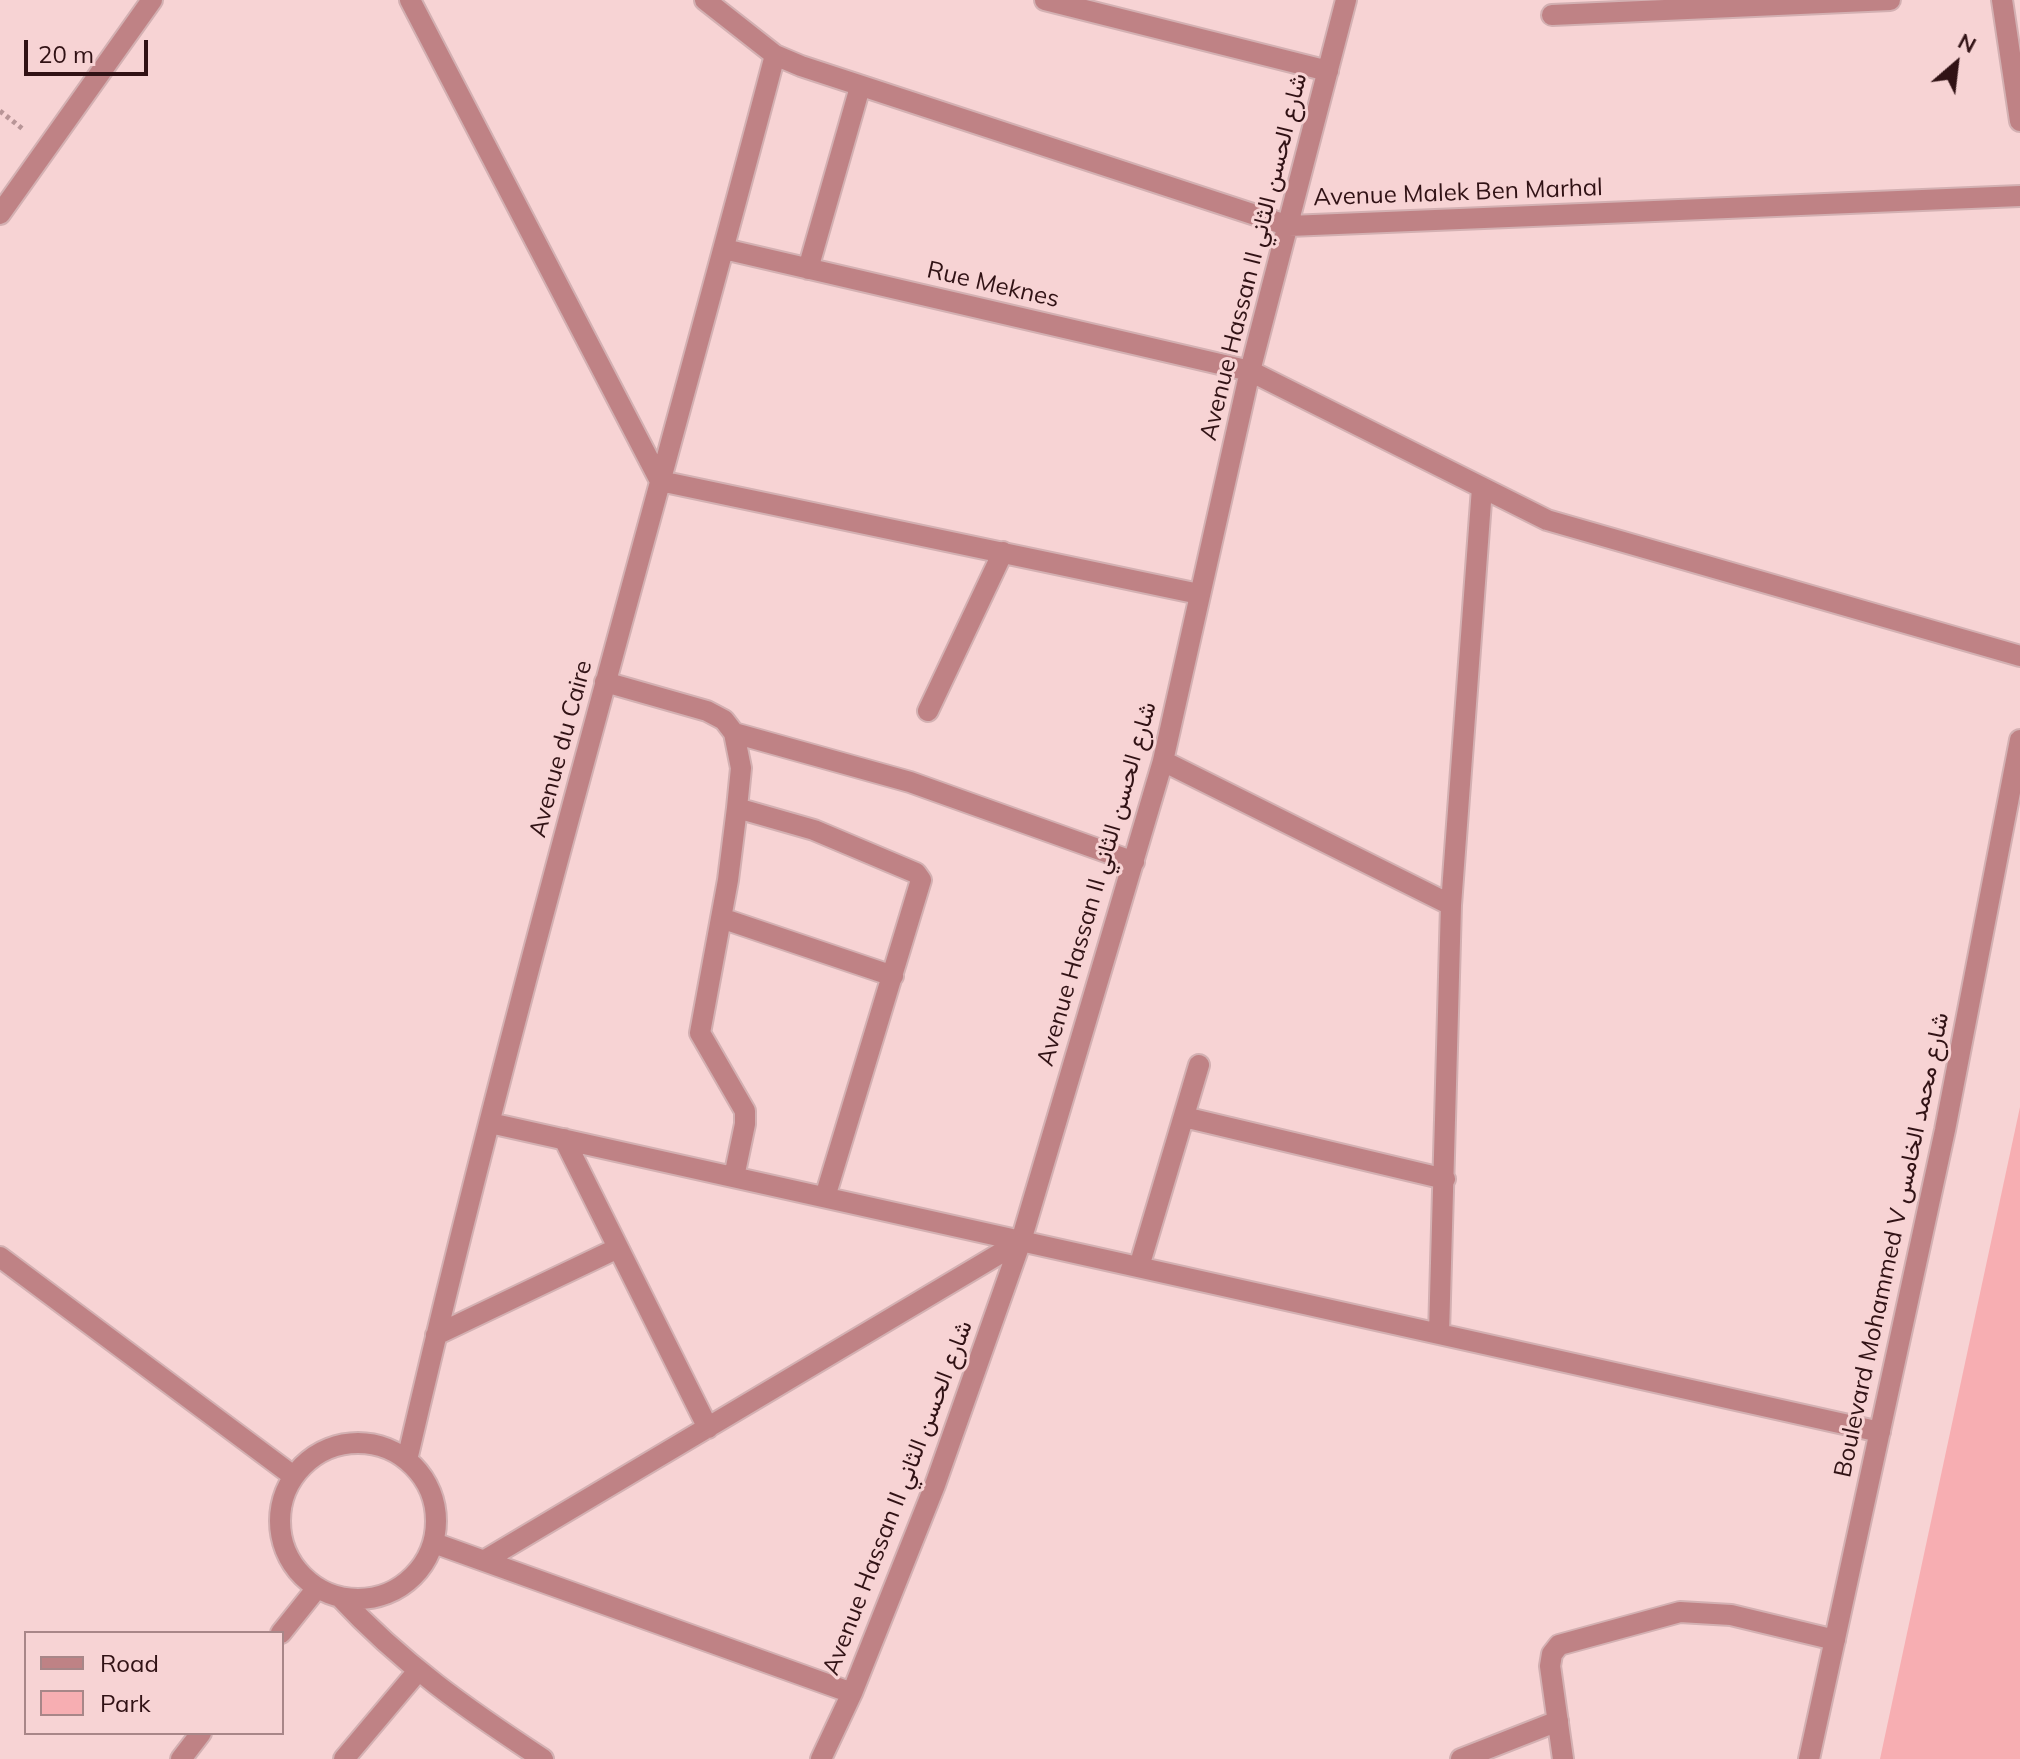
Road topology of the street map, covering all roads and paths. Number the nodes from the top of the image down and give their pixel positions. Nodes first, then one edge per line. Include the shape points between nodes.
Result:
1 (410, 0) edge
2 (705, 0) edge
3 (1045, 0) edge
4 (1346, 0) edge
5 (1890, 0) edge
6 (2002, 0) edge
7 (150, 1) edge
8 (1552, 15) dead end
9 (775, 55) junction
10 (2015, 56) edge
11 (1328, 71) junction
12 (860, 87) junction
13 (2020, 121) edge
14 (2020, 196) edge
15 (0, 214) edge
16 (1289, 226) junction
17 (724, 249) junction
18 (808, 269) junction
19 (1250, 371) junction
20 (660, 481) junction
21 (1482, 488) junction
22 (1003, 552) junction
23 (1199, 594) junction
24 (2020, 656) edge
25 (605, 682) junction
26 (928, 711) dead end
27 (734, 733) junction
28 (2020, 740) edge
29 (1163, 761) junction
30 (737, 808) junction
31 (1134, 862) junction
32 (1451, 905) junction
33 (721, 918) junction
34 (893, 976) junction
35 (1199, 1065) dead end
36 (1184, 1117) junction
37 (490, 1123) junction
38 (564, 1139) junction
39 (734, 1177) junction
40 (1445, 1179) junction
41 (825, 1197) junction
42 (1021, 1241) junction
43 (618, 1248) junction
44 (0, 1257) edge
45 (1139, 1267) junction
46 (1439, 1334) junction
47 (436, 1335) junction
48 (708, 1428) junction
49 (1880, 1432) junction
50 (407, 1460) junction
51 (292, 1475) junction
52 (434, 1543) junction
53 (485, 1560) junction
54 (317, 1588) junction
55 (340, 1597) junction
56 (283, 1631) edge
57 (1835, 1640) junction
58 (418, 1671) junction
59 (852, 1693) junction
60 (1558, 1721) junction
61 (199, 1735) edge
62 (825, 1758) edge
63 (181, 1759) edge
64 (344, 1759) edge
65 (543, 1759) edge
66 (1461, 1759) edge
67 (1563, 1759) edge
68 (1809, 1759) edge

1 - 20 street
2 - 9 street, Avenue Malek Ben Marhal
3 - 11 street
4 - 11 street, Avenue Hassan II شارع الحسن الثاني
5 - 8 street
6 - 10 street
7 - 15 street
9 - 12 street, Avenue Malek Ben Marhal
9 - 17 street, Avenue du Caire
10 - 13 street
11 - 16 street, Avenue Hassan II شارع الحسن الثاني
12 - 16 street, Avenue Malek Ben Marhal
12 - 18 street
14 - 16 street, Avenue Malek Ben Marhal
16 - 19 street, Avenue Hassan II شارع الحسن الثاني
17 - 18 street, Rue Meknes
17 - 20 street, Avenue du Caire
18 - 19 street, Rue Meknes
19 - 21 street, Rue Meknes
19 - 23 street, Avenue Hassan II شارع الحسن الثاني
20 - 22 street
20 - 25 street, Avenue du Caire
21 - 24 street, Rue Meknes via 1547,520
21 - 32 street
22 - 23 street
22 - 26 street
23 - 29 street, Avenue Hassan II شارع الحسن الثاني
25 - 27 street via 707,711
25 - 37 street, Avenue du Caire
27 - 30 street via 741,768
27 - 31 street via 910,782
28 - 49 street, Boulevard Mohammed V شارع محمد الخامس
29 - 31 street, Avenue Hassan II شارع الحسن الثاني
29 - 32 street
30 - 33 street
30 - 34 street via 814,830 916,873 921,880
31 - 42 street, Avenue Hassan II شارع الحسن الثاني
32 - 40 street
33 - 34 street
33 - 39 street via 700,1033 745,1111
34 - 41 street
35 - 36 street
36 - 40 street
36 - 45 street
37 - 38 street
37 - 47 street, Avenue du Caire
38 - 39 street
38 - 43 street
39 - 41 street
40 - 46 street
41 - 42 street
42 - 45 street
42 - 48 street
42 - 59 street, Avenue Hassan II شارع الحسن الثاني via 935,1485
43 - 47 street
43 - 48 street
44 - 51 street
45 - 46 street
46 - 49 street
47 - 50 street, Avenue du Caire
48 - 53 street
49 - 57 street, Boulevard Mohammed V شارع محمد الخامس
50 - 51 street via 387,1448 344,1443 322,1450
50 - 52 street via 434,1497
51 - 54 street via 281,1505 280,1529 286,1552
52 - 53 street
52 - 55 street via 424,1564 398,1588 364,1599
53 - 59 street
54 - 55 street
54 - 56 street
55 - 58 street
57 - 60 street via 1731,1615 1680,1612 1559,1645 1550,1666
57 - 68 street, Boulevard Mohammed V شارع محمد الخامس
58 - 64 street
58 - 65 street
59 - 62 street, Avenue Hassan II شارع الحسن الثاني
60 - 66 street
60 - 67 street
61 - 63 street

